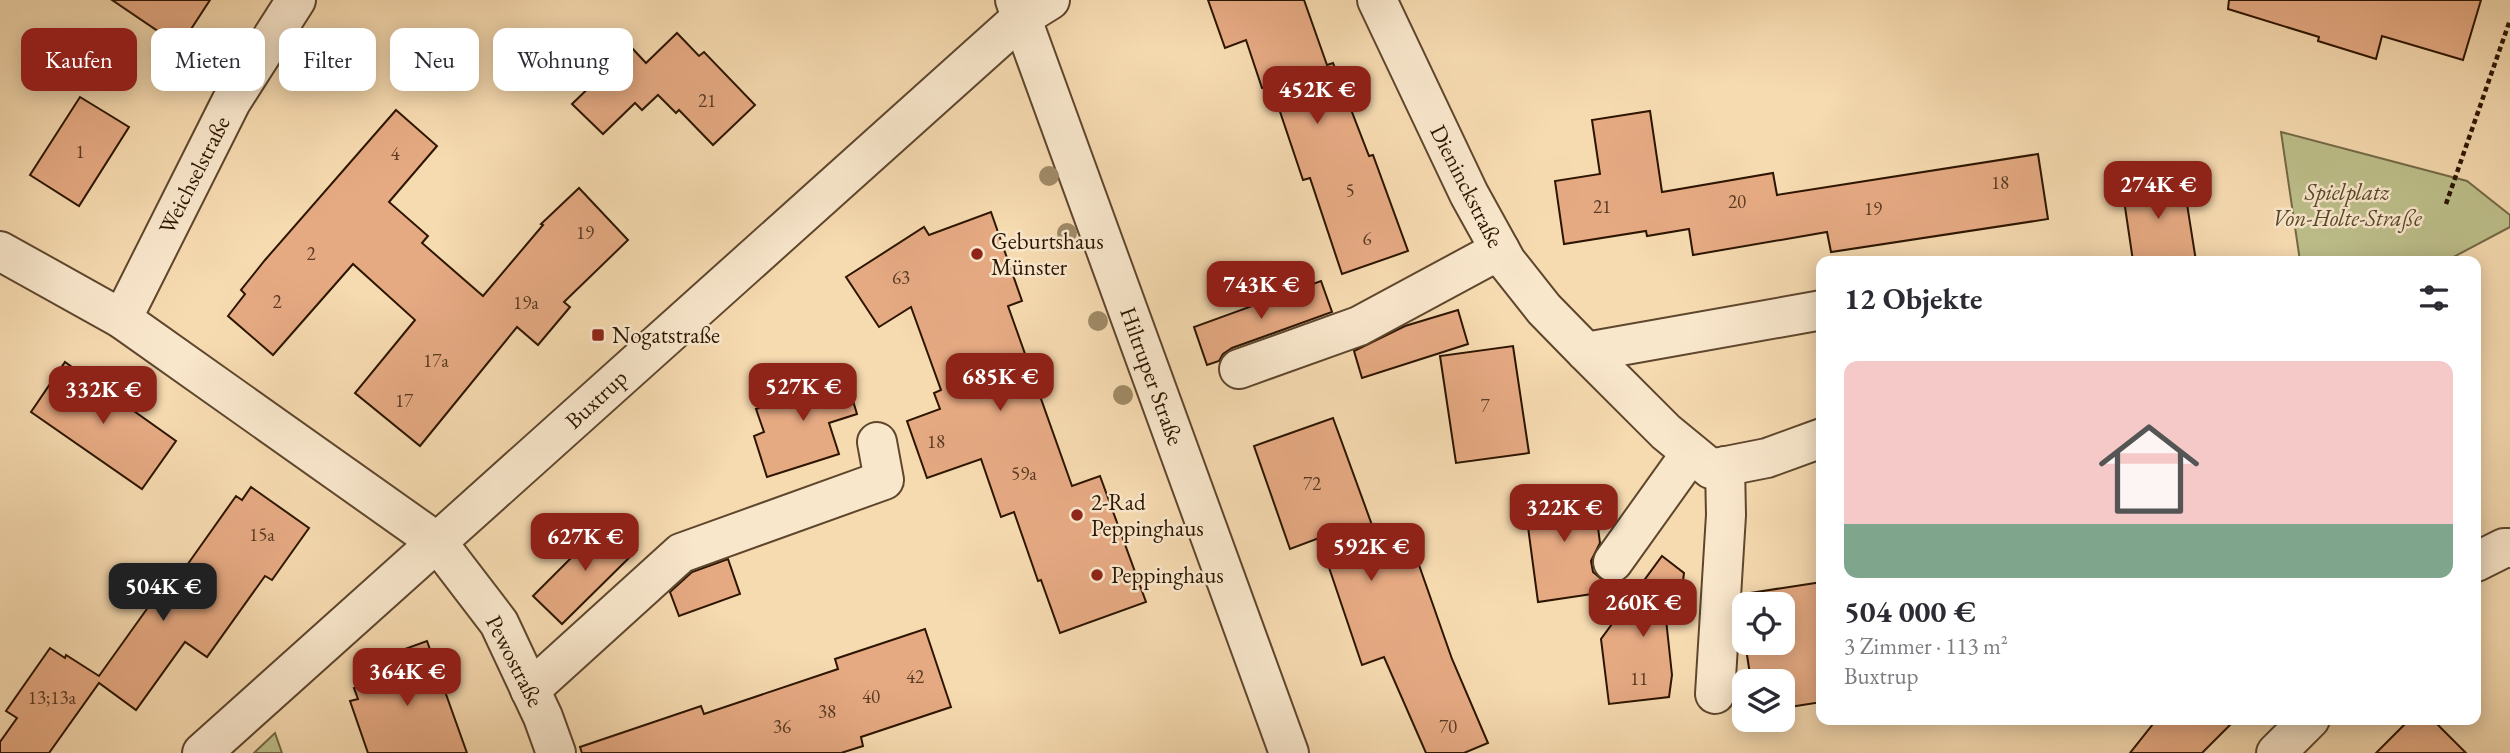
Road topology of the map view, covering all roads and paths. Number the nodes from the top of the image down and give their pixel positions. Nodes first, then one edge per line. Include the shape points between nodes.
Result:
1 (296, 0) edge
2 (1377, 0) edge
3 (1029, 6) edge
4 (2510, 20) edge
5 (2446, 204) dead end
6 (1500, 250) junction
7 (0, 251) edge
8 (1816, 311) edge
9 (122, 319) junction
10 (1586, 352) junction
11 (1239, 369) dead end
12 (1816, 440) edge
13 (877, 442) dead end
14 (1708, 460) junction
15 (437, 542) junction
16 (2510, 548) edge
17 (2481, 560) edge
18 (1613, 562) dead end
19 (530, 690) junction
20 (1715, 694) dead end
21 (2304, 725) edge
22 (202, 753) edge
23 (556, 753) edge
24 (1289, 753) edge
25 (2276, 753) edge

1 - 9 street, Weichselstraße via 231,102
2 - 6 street, Dieninckstraße
3 - 15 street, Buxtrup
3 - 24 street, Hiltruper Straße
4 - 5 path
6 - 10 street, Dieninckstraße via 1544,309
6 - 11 street via 1359,326
7 - 9 street
8 - 10 street
9 - 15 street
10 - 14 street, Dieninckstraße via 1666,432
12 - 14 street via 1767,457
13 - 19 street via 884,480 681,553
14 - 18 street
14 - 20 street via 1726,514
15 - 19 street, Pewostraße via 499,623
15 - 22 street, Buxtrup
16 - 17 street
19 - 23 street, Pewostraße
21 - 25 street

